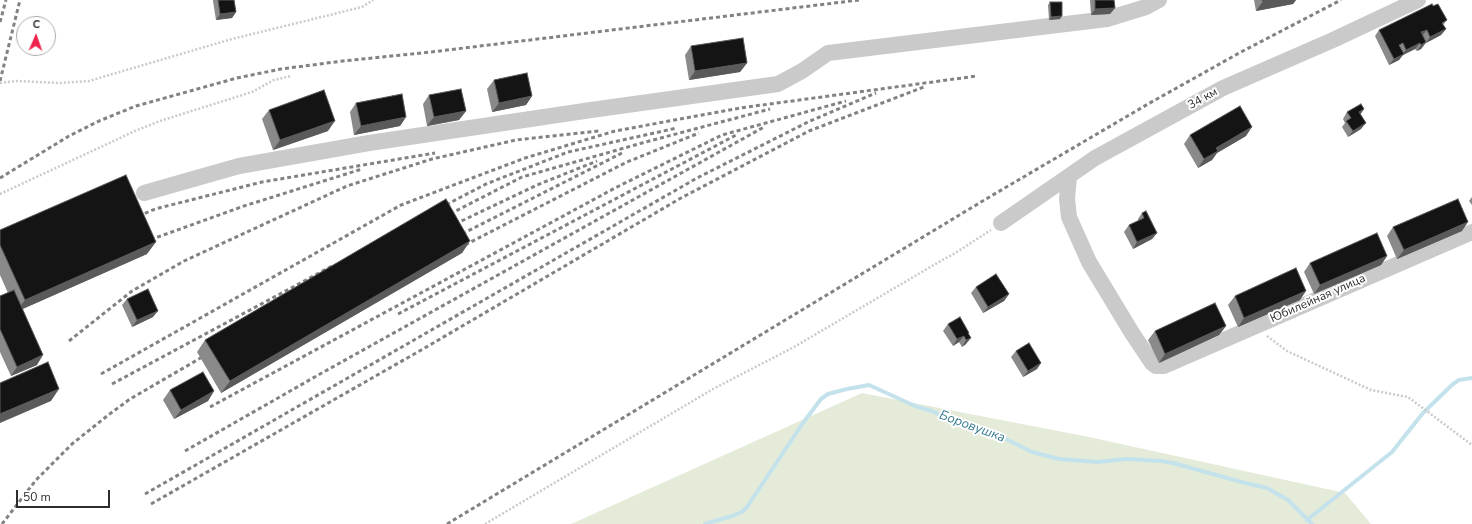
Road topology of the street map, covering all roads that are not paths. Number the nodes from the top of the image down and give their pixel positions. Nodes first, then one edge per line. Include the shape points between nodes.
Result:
1 (1159, 0) edge
2 (1418, 0) edge
3 (1069, 177) junction
4 (144, 193) dead end
5 (1001, 223) road end
6 (1472, 232) edge

1 - 4 street via 1146,7 1107,19 828,53 778,84 369,143 239,166
2 - 3 street, 34 км via 1223,88 1095,158
3 - 5 street, 34 км
3 - 6 street, Юбилейная улица via 1069,217 1089,262 1156,366 1164,366

